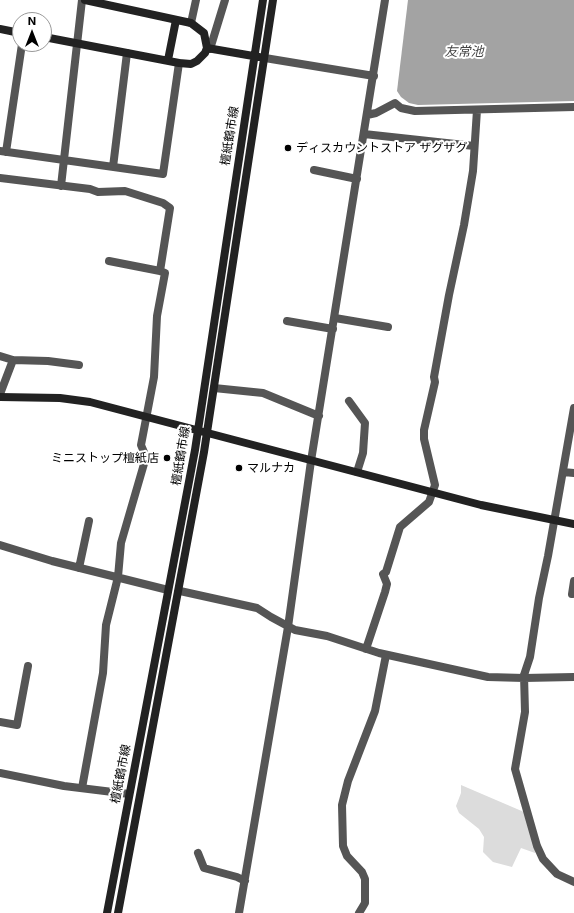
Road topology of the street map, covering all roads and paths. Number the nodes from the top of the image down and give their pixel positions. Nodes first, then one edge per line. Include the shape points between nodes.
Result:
1 (83, 0) edge
2 (196, 0) edge
3 (225, 0) edge
4 (263, 0) edge
5 (273, 0) edge
6 (385, 0) edge
7 (176, 20) junction
8 (191, 23) junction
9 (0, 29) edge
10 (12, 31) edge
11 (52, 38) edge
12 (77, 43) junction
13 (208, 48) junction
14 (21, 52) edge
15 (127, 53) junction
16 (254, 56) junction
17 (265, 58) junction
18 (168, 60) junction
19 (179, 63) junction
20 (374, 76) junction
21 (574, 107) edge
22 (477, 110) junction
23 (368, 115) junction
24 (364, 134) junction
25 (474, 146) junction
26 (3, 152) edge
27 (65, 160) junction
28 (114, 167) junction
29 (314, 170) dead end
30 (0, 178) edge
31 (357, 179) junction
32 (61, 186) junction
33 (109, 261) dead end
34 (160, 271) junction
35 (335, 318) junction
36 (287, 321) dead end
37 (388, 327) dead end
38 (333, 329) junction
39 (0, 356) edge
40 (13, 360) junction
41 (79, 365) dead end
42 (214, 388) junction
43 (0, 395) edge
44 (349, 401) dead end
45 (574, 408) edge
46 (146, 416) junction
47 (319, 416) junction
48 (197, 430) junction
49 (207, 432) junction
50 (312, 461) junction
51 (357, 472) junction
52 (563, 472) junction
53 (574, 473) edge
54 (433, 491) junction
55 (90, 521) dead end
56 (554, 521) junction
57 (574, 524) edge
58 (0, 545) edge
59 (79, 568) junction
60 (118, 577) junction
61 (574, 581) edge
62 (168, 590) junction
63 (180, 591) junction
64 (572, 594) dead end
65 (288, 627) junction
66 (366, 649) junction
67 (386, 655) junction
68 (28, 666) dead end
69 (574, 677) edge
70 (524, 678) junction
71 (0, 722) edge
72 (0, 773) edge
73 (82, 788) junction
74 (129, 794) junction
75 (198, 853) dead end
76 (245, 881) junction
77 (574, 882) edge
78 (107, 913) edge
79 (118, 913) edge
80 (239, 913) edge
81 (359, 913) edge

1 - 7 main road
1 - 12 street
2 - 8 street
3 - 13 street
4 - 16 main road, 檀紙鶴市線
5 - 17 main road, 檀紙鶴市線
6 - 20 street
7 - 8 main road
7 - 18 main road
8 - 13 main road via 204,33
9 - 10 main road
11 - 12 main road
12 - 15 main road
12 - 27 street
13 - 16 main road
13 - 19 main road via 197,61 191,64
14 - 26 street
15 - 18 main road
15 - 28 street
16 - 17 main road
16 - 48 main road, 檀紙鶴市線
17 - 20 street
17 - 42 main road, 檀紙鶴市線
18 - 19 main road
19 - 28 street via 163,174
20 - 23 street
21 - 22 street
22 - 23 street via 415,111 401,108 395,103
22 - 25 street
23 - 24 street
24 - 25 street
24 - 31 street
25 - 54 street via 473,171 464,225 424,430 435,485
26 - 27 street
27 - 28 street
27 - 32 street
29 - 31 street
30 - 32 street
31 - 35 street
32 - 34 street via 98,192 125,191 163,203 170,208
33 - 34 street
34 - 46 street via 165,273 157,316 154,377
35 - 37 street
35 - 38 street
36 - 38 street
38 - 47 street
39 - 40 street
40 - 41 street via 43,360
40 - 43 street
42 - 47 street via 263,393
42 - 49 main road, 檀紙鶴市線
43 - 46 main road via 90,402
44 - 51 street via 365,423 363,453
45 - 52 street
46 - 48 main road
46 - 60 street via 141,445 146,457 121,543
47 - 50 street
48 - 49 main road
48 - 62 main road, 檀紙鶴市線
49 - 50 main road
49 - 63 main road, 檀紙鶴市線
50 - 51 main road
50 - 65 street
51 - 54 main road
52 - 53 street
52 - 56 street
54 - 56 main road via 481,505
54 - 66 street via 427,506 400,527 386,572 383,574 386,592
55 - 59 street
56 - 57 main road
56 - 70 street
58 - 59 street
59 - 60 street
60 - 62 street
60 - 73 street via 106,625 103,673
61 - 64 street
62 - 74 main road, 檀紙鶴市線
63 - 65 street via 257,608
63 - 79 main road, 檀紙鶴市線
65 - 66 street
65 - 76 street
66 - 67 street
67 - 70 street via 488,677
67 - 81 street via 375,711 348,781 342,805 343,846 347,856 366,879 365,903
68 - 71 street via 17,725
69 - 70 street
70 - 77 street via 525,712 516,759 517,778 543,859 557,874
72 - 73 street
73 - 74 street
74 - 78 main road, 檀紙鶴市線
75 - 76 street via 204,868
76 - 80 street

